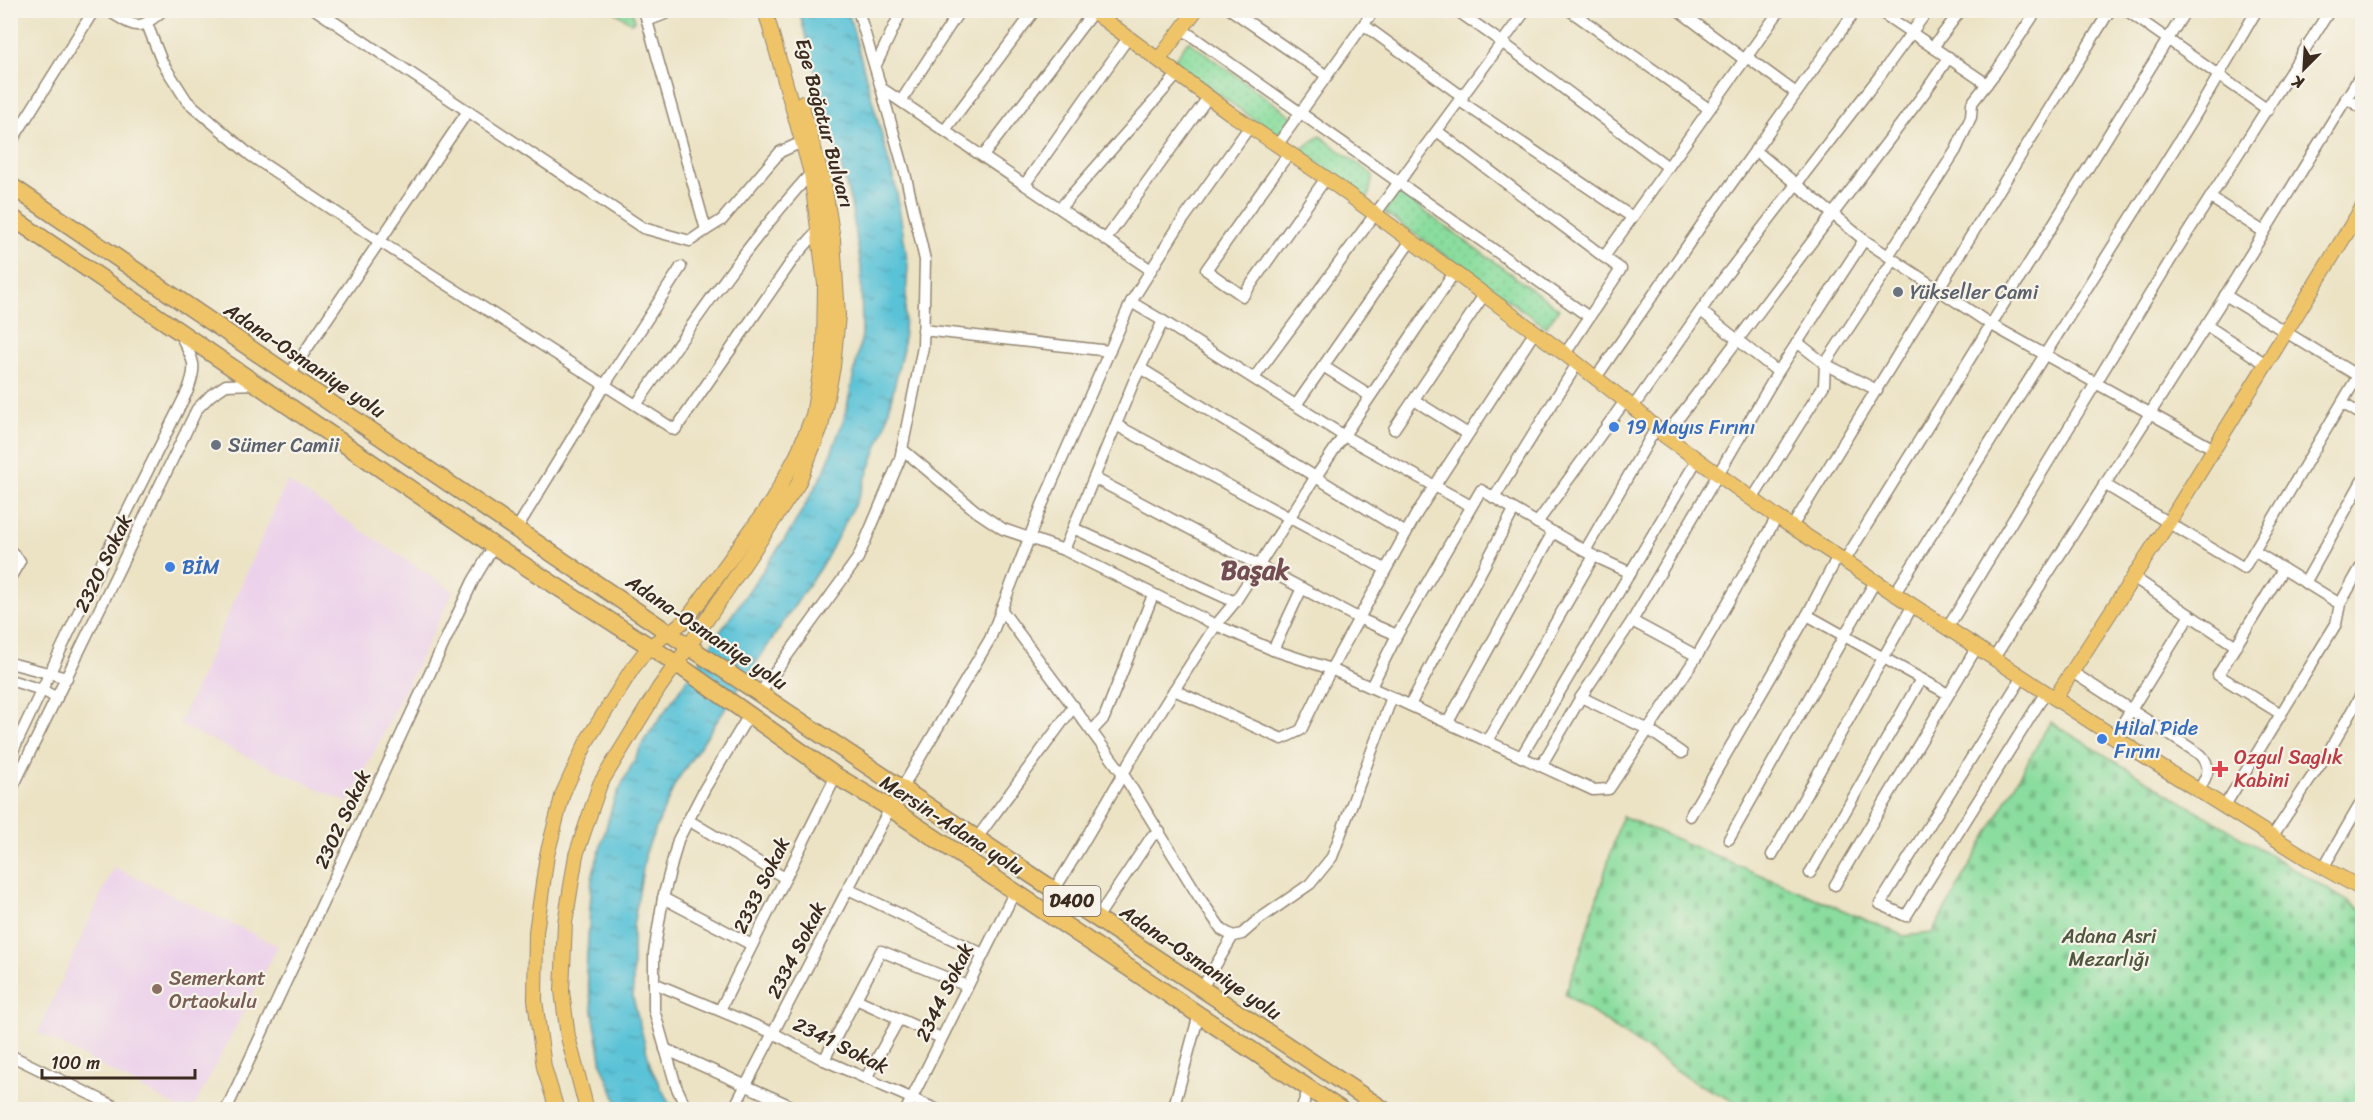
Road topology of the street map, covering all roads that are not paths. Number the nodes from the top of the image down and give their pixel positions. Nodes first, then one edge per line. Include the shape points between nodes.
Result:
1 (94, 10) edge
2 (107, 10) edge
3 (164, 10) edge
4 (316, 10) edge
5 (675, 10) edge
6 (765, 10) edge
7 (774, 10) edge
8 (858, 10) edge
9 (902, 10) edge
10 (960, 10) edge
11 (1035, 10) edge
12 (1196, 10) edge
13 (1231, 10) edge
14 (1374, 10) edge
15 (1456, 10) edge
16 (1526, 10) edge
17 (1569, 10) edge
18 (1678, 10) edge
19 (1780, 10) edge
20 (1856, 10) edge
21 (1878, 10) edge
22 (1928, 10) edge
23 (1961, 10) edge
24 (2037, 10) edge
25 (2110, 10) edge
26 (2126, 10) edge
27 (2186, 10) edge
28 (2257, 10) edge
29 (2330, 10) edge
30 (1092, 11) edge
31 (646, 16) edge
32 (147, 24) junction
33 (1364, 25) junction
34 (1182, 28) junction
35 (1911, 34) junction
36 (1128, 38) junction
37 (2168, 41) junction
38 (1503, 43) junction
39 (1933, 47) junction
40 (1949, 57) junction
41 (1746, 58) junction
42 (1159, 59) junction
43 (875, 67) junction
44 (2362, 73) edge
45 (1178, 74) junction
46 (1327, 76) junction
47 (2218, 77) junction
48 (1987, 84) junction
49 (881, 88) junction
50 (1796, 93) junction
51 (1209, 96) junction
52 (2346, 98) junction
53 (1461, 99) junction
54 (901, 101) junction
55 (2362, 108) edge
56 (1709, 109) junction
57 (2268, 110) junction
58 (468, 111) junction
59 (1300, 114) junction
60 (1250, 126) junction
61 (945, 130) junction
62 (1437, 131) junction
63 (802, 142) junction
64 (10, 144) edge
65 (1278, 144) junction
66 (1755, 150) junction
67 (1289, 153) junction
68 (983, 156) junction
69 (1668, 167) junction
70 (811, 173) junction
71 (1326, 178) junction
72 (1399, 182) junction
73 (1025, 184) junction
74 (1797, 184) junction
75 (10, 185) edge
76 (2211, 198) junction
77 (1060, 208) junction
78 (2362, 208) edge
79 (1833, 214) junction
80 (1373, 215) junction
81 (10, 216) edge
82 (830, 217) junction
83 (1632, 217) junction
84 (706, 230) junction
85 (819, 230) junction
86 (2264, 232) junction
87 (1106, 239) junction
88 (1864, 240) junction
89 (379, 241) junction
90 (1410, 242) junction
91 (1604, 256) junction
92 (1891, 258) junction
93 (681, 267) dead end
94 (1151, 270) junction
95 (1454, 273) junction
96 (1938, 289) junction
97 (1484, 295) junction
98 (2225, 295) junction
99 (1131, 302) junction
100 (1701, 310) junction
101 (1588, 317) junction
102 (1162, 321) junction
103 (1990, 324) junction
104 (2206, 325) junction
105 (923, 330) junction
106 (2286, 332) junction
107 (180, 333) junction
108 (1534, 333) junction
109 (1737, 341) junction
110 (1797, 342) junction
111 (1110, 351) junction
112 (1565, 354) junction
113 (2044, 355) junction
114 (1577, 364) junction
115 (1825, 364) junction
116 (2266, 364) junction
117 (1323, 366) junction
118 (1140, 368) junction
119 (1778, 372) junction
120 (2360, 372) edge
121 (290, 375) junction
122 (1254, 378) junction
123 (1595, 379) junction
124 (256, 384) junction
125 (2095, 384) junction
126 (604, 386) junction
127 (1877, 390) junction
128 (1371, 396) junction
129 (1414, 400) junction
130 (2342, 403) junction
131 (1629, 404) junction
132 (636, 405) junction
133 (1296, 405) junction
134 (2151, 412) junction
135 (2362, 415) edge
136 (1116, 424) junction
137 (1394, 429) dead end
138 (1661, 432) junction
139 (1468, 434) junction
140 (1344, 436) junction
141 (902, 449) junction
142 (2214, 449) junction
143 (1698, 458) junction
144 (1719, 474) junction
145 (1094, 478) junction
146 (1315, 478) junction
147 (2362, 481) edge
148 (2104, 484) junction
149 (1434, 486) junction
150 (1494, 498) junction
151 (1753, 498) junction
152 (1472, 506) junction
153 (1514, 510) junction
154 (1778, 517) junction
155 (1289, 518) junction
156 (2169, 522) junction
157 (1537, 523) junction
158 (1793, 525) junction
159 (517, 528) junction
160 (1073, 528) junction
161 (1553, 532) junction
162 (1406, 533) junction
163 (1029, 538) junction
164 (494, 546) junction
165 (10, 550) edge
166 (1064, 550) junction
167 (2254, 551) junction
168 (1590, 554) junction
169 (1841, 558) junction
170 (1258, 565) junction
171 (2362, 565) edge
172 (1385, 569) junction
173 (2283, 569) junction
174 (1630, 573) junction
175 (2133, 577) junction
176 (10, 578) edge
177 (1876, 580) junction
178 (2305, 583) junction
179 (1302, 588) junction
180 (1895, 593) junction
181 (1153, 595) junction
182 (1236, 602) junction
183 (2340, 604) junction
184 (1913, 605) junction
185 (1001, 609) junction
186 (1807, 615) junction
187 (2190, 615) junction
188 (1358, 618) junction
189 (1632, 621) junction
190 (1216, 625) junction
191 (1947, 627) junction
192 (668, 632) junction
193 (1397, 635) junction
194 (1845, 635) junction
195 (2236, 646) junction
196 (1977, 647) junction
197 (648, 648) junction
198 (692, 648) junction
199 (1273, 650) junction
200 (1697, 656) junction
201 (1884, 657) junction
202 (1994, 658) junction
203 (10, 663) edge
204 (679, 666) junction
205 (1331, 669) junction
206 (2072, 672) junction
207 (49, 674) junction
208 (2022, 677) junction
209 (67, 678) junction
210 (1921, 679) junction
211 (10, 680) edge
212 (1371, 687) junction
213 (42, 690) junction
214 (1174, 690) junction
215 (760, 693) junction
216 (2362, 693) edge
217 (1948, 694) junction
218 (2051, 695) junction
219 (1392, 697) junction
220 (1581, 697) junction
221 (57, 698) junction
222 (1410, 705) junction
223 (1074, 706) junction
224 (2131, 709) junction
225 (2281, 714) junction
226 (750, 716) junction
227 (1448, 722) junction
228 (1649, 730) junction
229 (1092, 731) junction
230 (2114, 737) junction
231 (1487, 741) junction
232 (1682, 753) dead end
233 (10, 757) edge
234 (1521, 758) junction
235 (1541, 766) junction
236 (1123, 774) junction
237 (836, 776) junction
238 (902, 788) junction
239 (2198, 790) junction
240 (10, 794) edge
241 (2362, 801) edge
242 (2224, 807) junction
243 (890, 808) junction
244 (1690, 816) dead end
245 (688, 820) junction
246 (1160, 832) junction
247 (2272, 837) junction
248 (977, 838) junction
249 (1729, 839) dead end
250 (1772, 855) dead end
251 (2323, 868) junction
252 (1810, 873) dead end
253 (785, 878) junction
254 (1835, 885) dead end
255 (848, 889) junction
256 (2362, 889) edge
257 (1054, 890) junction
258 (1015, 891) junction
259 (663, 898) junction
260 (1097, 918) junction
261 (1233, 936) junction
262 (752, 945) junction
263 (983, 954) junction
264 (654, 983) junction
265 (968, 986) junction
266 (1202, 988) junction
267 (856, 999) junction
268 (720, 1010) junction
269 (1199, 1014) junction
270 (899, 1019) junction
271 (773, 1033) junction
272 (941, 1038) junction
273 (665, 1049) junction
274 (10, 1055) edge
275 (824, 1060) junction
276 (866, 1078) junction
277 (747, 1084) junction
278 (1309, 1088) junction
279 (912, 1098) junction
280 (122, 1110) edge
281 (226, 1110) edge
282 (557, 1110) edge
283 (587, 1110) edge
284 (687, 1110) edge
285 (733, 1110) edge
286 (800, 1110) edge
287 (906, 1110) edge
288 (938, 1110) edge
289 (1173, 1110) edge
290 (1301, 1110) edge
291 (1341, 1110) edge
292 (1384, 1110) edge

1 - 64 street
2 - 32 street via 134,25
3 - 32 street
4 - 58 street
5 - 31 street
6 - 63 main road, Ege Bağatur Bulvarı
7 - 82 main road, Ege Bağatur Bulvarı
8 - 43 street
9 - 43 street
10 - 54 street
11 - 61 street
12 - 34 main road
13 - 46 street
14 - 33 street
15 - 38 street
16 - 38 street
17 - 56 street
18 - 41 street
19 - 41 street
20 - 50 street
21 - 35 street
22 - 35 street
23 - 39 street
24 - 48 street
25 - 96 street
26 - 37 street
27 - 37 street
28 - 47 street
29 - 57 street
30 - 36 main road
30 - 68 street
31 - 84 street
32 - 89 street via 162,62 187,101 250,155
33 - 46 street
33 - 53 street
34 - 42 main road
34 - 59 street
35 - 39 street
35 - 74 street
36 - 42 main road
36 - 73 street
37 - 47 street
37 - 103 street
38 - 53 street
38 - 69 street
39 - 40 street
40 - 48 street
40 - 79 street
41 - 50 street
41 - 56 street
42 - 45 main road
43 - 49 street
44 - 52 street
45 - 51 main road
45 - 77 street
46 - 59 street
47 - 57 street
47 - 113 street
48 - 92 street via 1972,104 1971,117 1956,150
49 - 54 street
49 - 105 street via 925,260
50 - 66 street
51 - 60 main road
51 - 87 street
52 - 55 street
52 - 86 street
53 - 62 street
53 - 83 street
54 - 61 street
56 - 69 street
57 - 76 street
58 - 84 street via 643,228 690,241
58 - 89 street
59 - 65 street
59 - 72 street
60 - 65 main road
60 - 94 street
61 - 68 street
62 - 72 street
62 - 91 street
63 - 70 main road, Ege Bağatur Bulvarı
63 - 84 street via 780,152 722,220
65 - 67 main road
66 - 74 street
66 - 123 street
67 - 71 main road
67 - 71 street via 1206,270 1243,296
68 - 73 street
69 - 83 street
70 - 85 main road, Ege Bağatur Bulvarı
70 - 132 street via 783,203
71 - 80 main road
72 - 80 street
72 - 101 street
73 - 77 street
74 - 79 street
74 - 100 street
75 - 121 highway, Adana-Osmaniye yolu / D400
76 - 86 street
76 - 125 street
77 - 87 street
78 - 106 main road
79 - 88 street
79 - 109 street
80 - 90 main road
80 - 122 street
81 - 107 highway, D400
82 - 85 street
82 - 198 main road, Ege Bağatur Bulvarı via 838,315 821,427 798,484 745,560
83 - 91 street
85 - 132 street via 794,258 675,430
85 - 192 main road, Ege Bağatur Bulvarı via 825,284 824,350 813,415 772,501 687,619
86 - 98 street
87 - 94 street
88 - 92 street
88 - 110 street
89 - 121 street
89 - 126 street
90 - 95 main road
90 - 117 street
91 - 101 street via 1621,269
92 - 96 street
92 - 115 street
93 - 126 street
94 - 99 street
95 - 97 main road
95 - 128 street
96 - 103 street
96 - 127 street
97 - 108 main road
97 - 129 street
98 - 104 street
98 - 106 street
99 - 102 street
99 - 111 street
100 - 109 street
100 - 131 street
101 - 112 street
102 - 118 street
102 - 122 street
103 - 113 street
103 - 169 street
104 - 116 street
104 - 134 street
105 - 111 street
105 - 141 street
106 - 116 main road
106 - 120 street
107 - 124 highway, D400
107 - 207 street, 2320 Sokak via 195,371 188,390
108 - 112 main road
108 - 139 street
109 - 119 street
109 - 138 street
110 - 115 street
110 - 119 street
111 - 163 street
112 - 114 main road
113 - 125 street
113 - 180 street
114 - 123 main road
114 - 150 street
115 - 127 street
115 - 151 street via 1824,385
116 - 142 main road
117 - 128 street
117 - 133 street
118 - 136 street
118 - 146 street
119 - 144 street
120 - 130 street
121 - 159 highway, Adana-Osmaniye yolu / D400
122 - 133 street
123 - 131 main road
124 - 164 highway, D400
124 - 209 street, 2320 Sokak via 226,385 197,409
125 - 134 street
125 - 191 street
126 - 132 street
126 - 159 street
127 - 158 street
128 - 140 street
129 - 137 street
129 - 139 street
130 - 135 street
130 - 167 street
131 - 138 main road
131 - 157 street
133 - 140 street
134 - 142 street
134 - 148 street
136 - 145 street
136 - 155 street
138 - 143 main road
138 - 168 street
139 - 149 street
140 - 146 street
140 - 149 street
141 - 163 street via 988,520 1003,530
141 - 215 street via 858,558
142 - 156 main road
143 - 144 main road
143 - 174 street
144 - 151 main road
144 - 189 street
145 - 160 street
145 - 170 street
146 - 155 street
146 - 162 street
147 - 178 street
148 - 156 street
148 - 202 street
149 - 152 street
149 - 162 street
150 - 152 street via 1481,490
150 - 153 street
151 - 154 main road
152 - 193 street
153 - 157 street
153 - 222 street
154 - 158 main road
154 - 200 street
155 - 170 street
155 - 172 street
156 - 167 street via 2244,568
156 - 175 main road
157 - 161 street
158 - 169 main road
159 - 192 highway, Adana-Osmaniye yolu / D400
160 - 166 street
160 - 182 street
161 - 168 street
161 - 227 street
162 - 172 street
163 - 166 street
163 - 185 street
164 - 197 highway, D400
164 - 281 street, 2302 Sokak via 473,581
165 - 176 street via 20,561
166 - 181 street
167 - 173 street
168 - 174 street
168 - 231 street
169 - 177 main road
169 - 186 street
170 - 179 street
170 - 182 street
171 - 183 street
172 - 188 street
173 - 178 street
173 - 195 street
174 - 234 street
175 - 187 street
175 - 206 main road
177 - 180 main road
177 - 194 street
178 - 183 street
179 - 188 street
179 - 199 street
180 - 184 main road
181 - 190 street
181 - 229 street via 1104,718
182 - 190 street
183 - 225 street via 2336,624
184 - 191 main road
184 - 201 street
185 - 223 street
185 - 238 street via 990,639
186 - 194 street
186 - 244 street
187 - 195 street
187 - 224 street
188 - 193 street
188 - 205 street
189 - 200 street
189 - 220 street
190 - 199 street
190 - 214 street
191 - 196 main road
192 - 197 main road, Ege Bağatur Bulvarı
192 - 198 highway, Adana-Osmaniye yolu / D400
193 - 212 street
194 - 201 street
194 - 249 street
195 - 225 street via 2218,675
196 - 202 main road
196 - 217 street
197 - 204 highway, D400
197 - 282 main road, Ege Bağatur Bulvarı via 588,739 563,793 547,855 536,932 535,999 544,1067
198 - 204 main road, Ege Bağatur Bulvarı
198 - 215 highway, Adana-Osmaniye yolu / D400
199 - 205 street
200 - 228 street
201 - 210 street
201 - 250 street
202 - 208 main road
203 - 207 street
204 - 226 highway, D400
204 - 283 main road, Ege Bağatur Bulvarı via 635,725 600,784 576,855 565,923 562,991 568,1037
205 - 212 street
205 - 214 street via 1302,730 1282,739
206 - 218 main road
206 - 224 street
207 - 209 street
207 - 213 street, 2320 Sokak
208 - 218 main road
208 - 218 street via 1880,904 1906,916
209 - 221 street, 2320 Sokak
210 - 217 street
210 - 252 street
211 - 213 street
212 - 219 street
213 - 221 street
213 - 233 street, 2320 Sokak
214 - 236 street
215 - 238 highway, Adana-Osmaniye yolu / D400
216 - 247 street via 2330,751
217 - 254 street
218 - 230 main road
219 - 222 street
219 - 261 street via 1332,857 1310,884 1242,934
220 - 228 street
220 - 235 street
221 - 240 street, 2320 Sokak
222 - 227 street
223 - 229 street
223 - 248 street
224 - 230 street
224 - 239 street via 2205,758 2208,774
225 - 242 street
226 - 237 highway, Mersin-Adana yolu / D400
226 - 245 street
227 - 231 street
228 - 232 street
228 - 235 street via 1612,787 1606,790 1593,790
229 - 236 street
230 - 239 main road
231 - 234 street
234 - 235 street
236 - 246 street
236 - 257 street
237 - 243 highway, Mersin-Adana yolu / D400
237 - 253 street, 2333 Sokak
238 - 248 highway, Adana-Osmaniye yolu / D400
239 - 242 main road
241 - 251 street
242 - 247 main road
243 - 255 street, 2334 Sokak
243 - 258 highway, Mersin-Adana yolu / D400
245 - 253 street
245 - 259 street via 678,840
246 - 260 street via 1152,836
246 - 261 street via 1222,930
247 - 251 main road
248 - 257 highway, Adana-Osmaniye yolu / D400
251 - 256 main road
253 - 262 street, 2333 Sokak
255 - 263 street
255 - 271 street, 2334 Sokak
257 - 260 highway, Adana-Osmaniye yolu / D400
258 - 263 street, 2344 Sokak
258 - 269 highway, Mersin-Adana yolu / D400
259 - 262 street
259 - 264 street via 654,953
260 - 266 highway, Adana-Osmaniye yolu / D400
261 - 266 street
262 - 268 street, 2333 Sokak
263 - 265 street, 2344 Sokak
264 - 268 street, 2341 Sokak
264 - 273 street via 654,1010
265 - 267 street via 880,951
265 - 272 street, 2344 Sokak
266 - 292 highway, Adana-Osmaniye yolu / D400
267 - 270 street
267 - 275 street
268 - 271 street, 2341 Sokak
269 - 278 highway, Mersin-Adana yolu / D400
269 - 289 street
270 - 272 street
270 - 276 street
271 - 275 street, 2341 Sokak
271 - 277 street, 2334 Sokak
272 - 279 street, 2344 Sokak
273 - 277 street
273 - 284 street
274 - 280 street
275 - 276 street, 2341 Sokak
276 - 279 street, 2341 Sokak
277 - 285 street, 2334 Sokak
277 - 286 street
278 - 290 street
278 - 291 highway, Mersin-Adana yolu / D400
279 - 287 street, 2344 Sokak
279 - 288 street, 2341 Sokak

